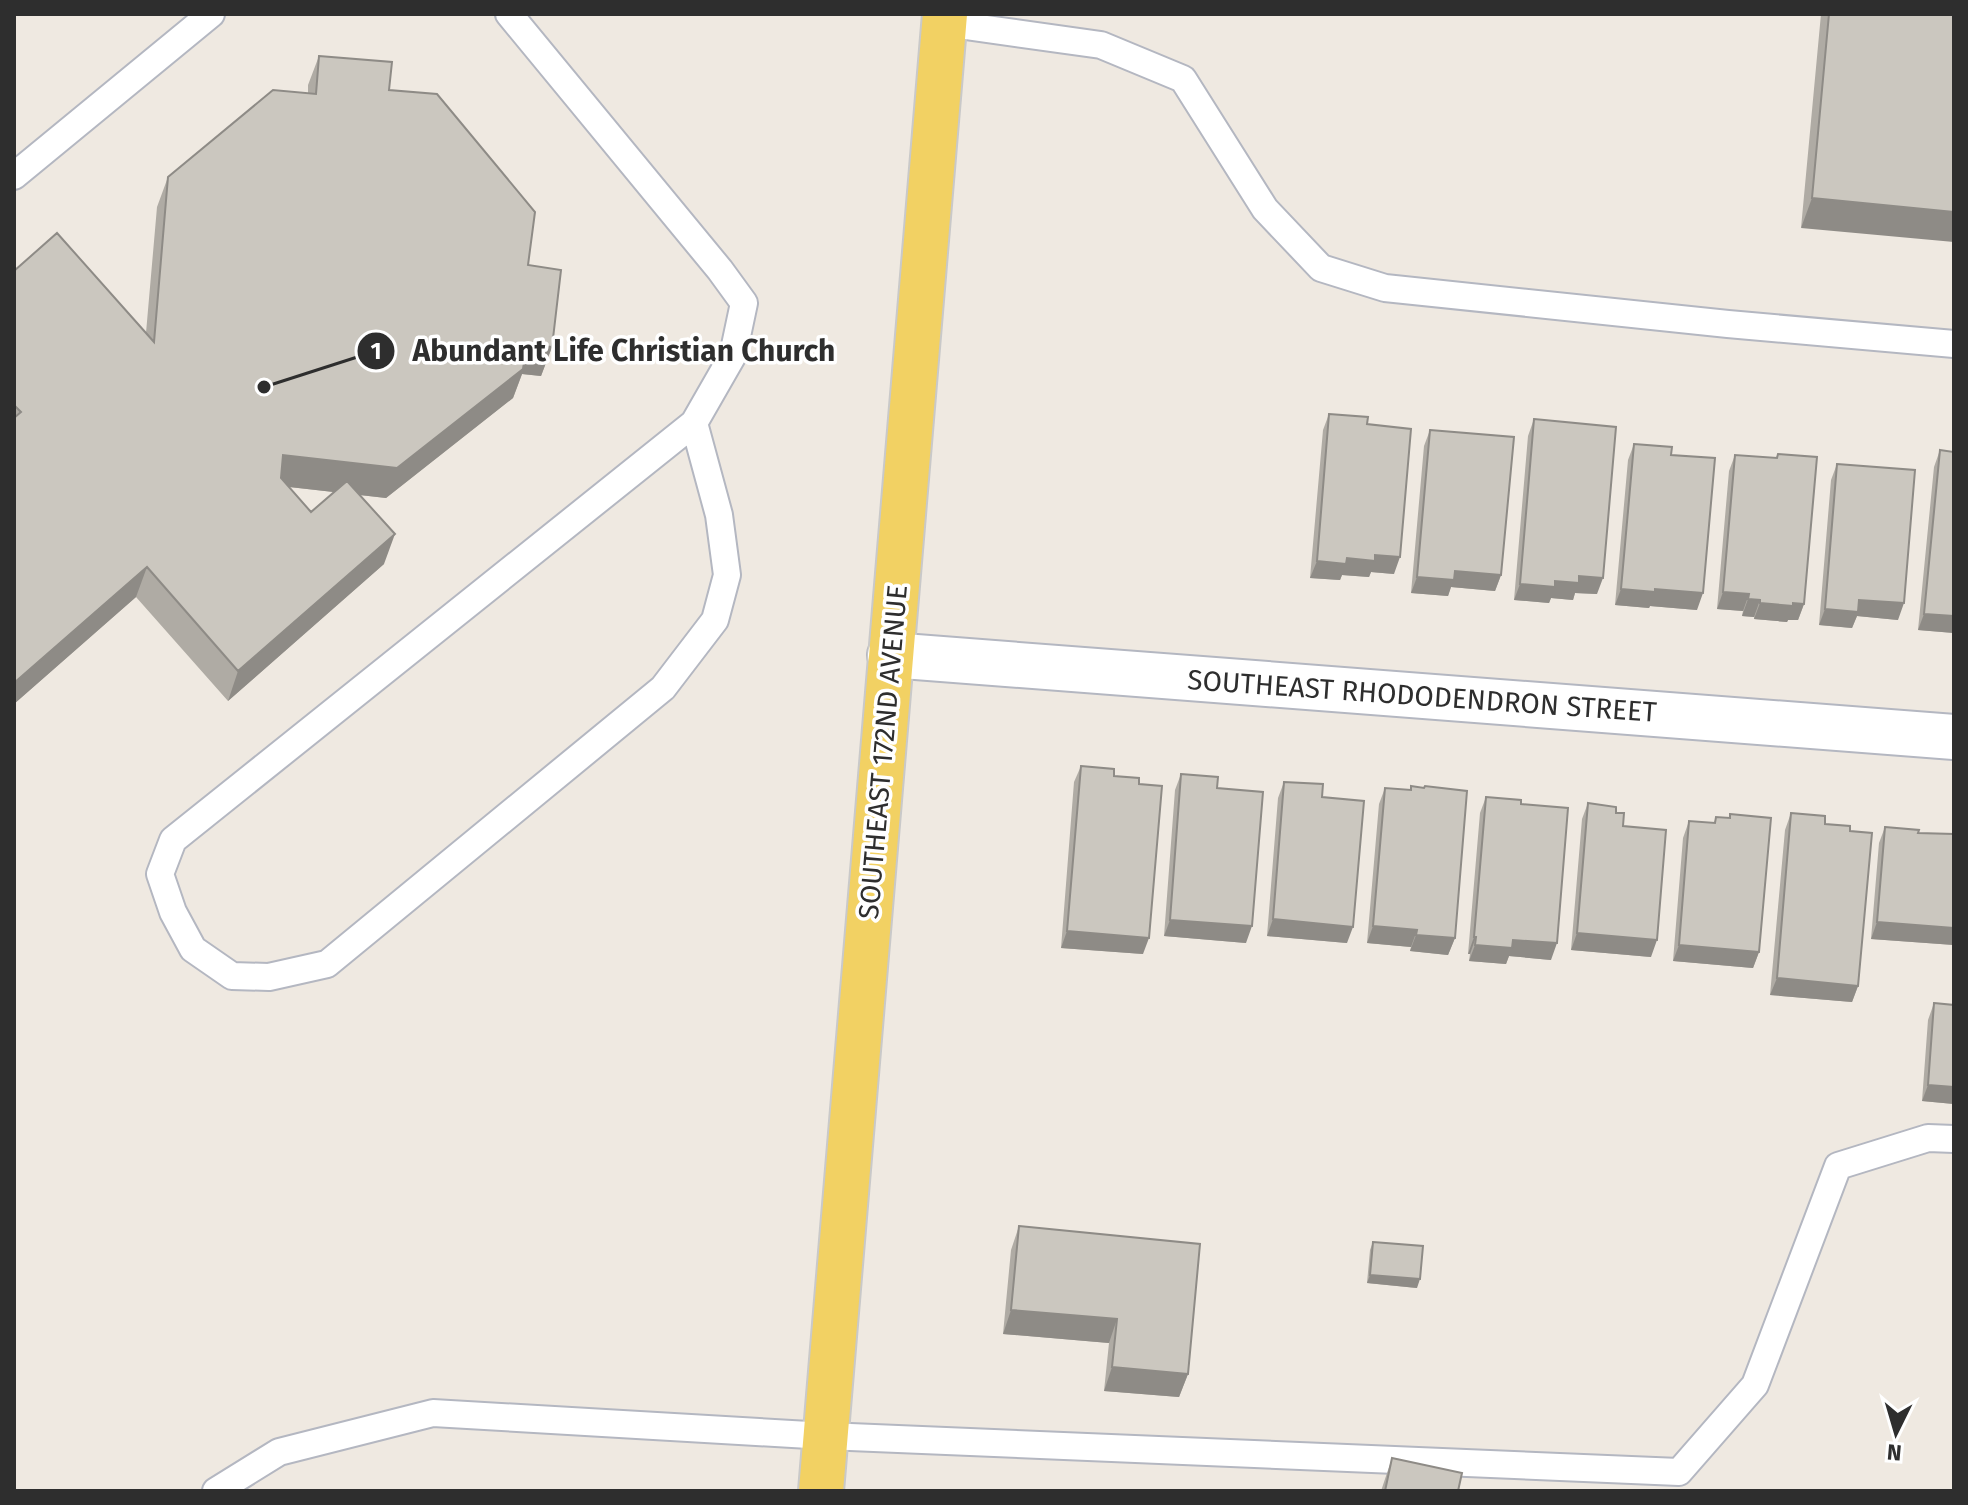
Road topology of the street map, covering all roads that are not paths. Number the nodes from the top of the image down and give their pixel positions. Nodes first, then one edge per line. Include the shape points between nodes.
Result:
1 (211, 14) edge
2 (509, 14) edge
3 (945, 18) edge
4 (14, 176) edge
5 (1954, 344) edge
6 (694, 423) junction
7 (890, 655) junction
8 (1954, 737) edge
9 (1954, 1139) edge
10 (826, 1436) junction
11 (216, 1491) edge
12 (821, 1491) edge

1 - 4 lane
2 - 6 lane via 744,303 733,355
3 - 5 lane via 1101,45 1183,79 1265,209 1321,268 1385,288
3 - 7 main road, SOUTHEAST 172ND AVENUE
6 - 6 lane via 719,515 727,575 715,620 663,688 327,964 269,977 232,976 193,949 160,874 173,840
7 - 8 street, SOUTHEAST RHODODENDRON STREET
7 - 10 main road, SOUTHEAST 172ND AVENUE
9 - 10 lane via 1928,1138 1838,1166 1755,1385 1679,1472
10 - 11 lane via 433,1413 279,1452
10 - 12 main road, SOUTHEAST 172ND AVENUE

